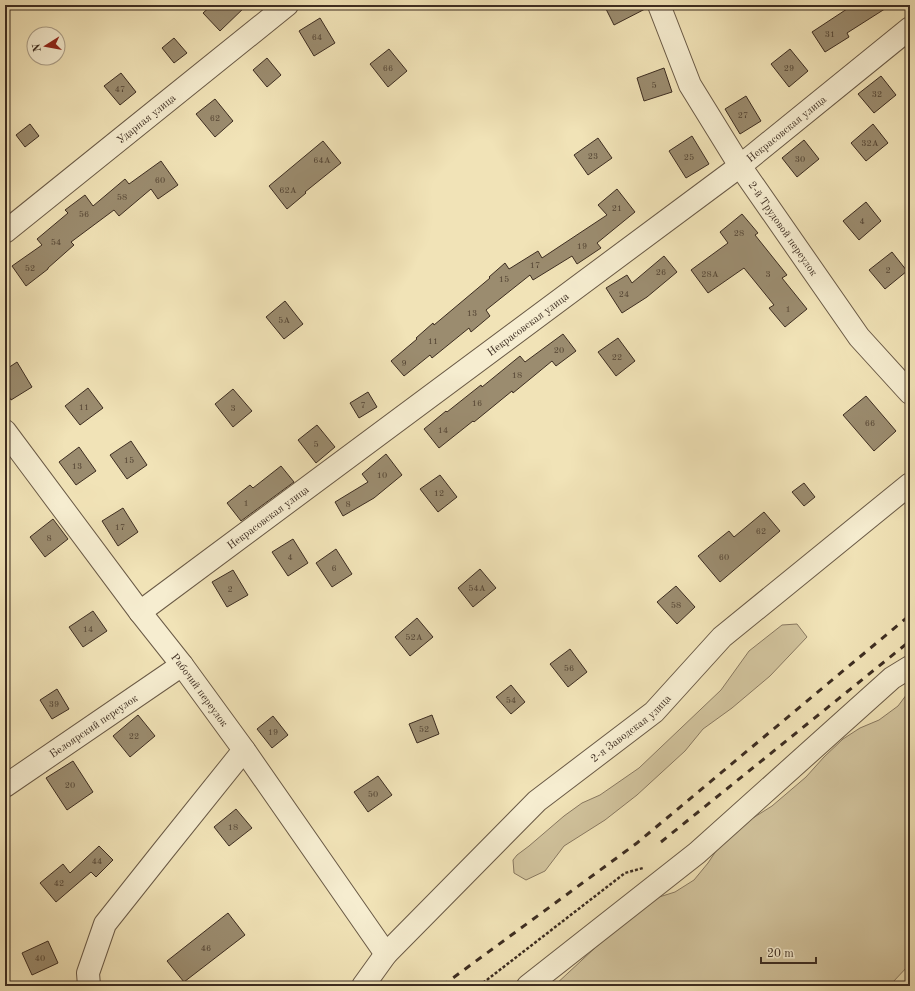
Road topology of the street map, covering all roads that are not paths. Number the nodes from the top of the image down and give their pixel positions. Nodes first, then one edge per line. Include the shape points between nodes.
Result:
1 (287, 5) edge
2 (659, 5) edge
3 (910, 28) edge
4 (740, 166) junction
5 (5, 232) edge
6 (910, 393) edge
7 (5, 431) edge
8 (910, 484) edge
9 (140, 612) junction
10 (182, 666) junction
11 (910, 666) edge
12 (244, 750) junction
13 (5, 786) edge
14 (386, 954) junction
15 (89, 986) edge
16 (363, 986) edge
17 (528, 986) edge

1 - 5 street, Ударная улица
2 - 4 street, 2-й Трудовой переулок via 690,85
3 - 4 street, Некрасовская улица
4 - 6 street, 2-й Трудовой переулок via 859,337
4 - 9 street, Некрасовская улица
7 - 9 street, Рабочий переулок
8 - 14 street, 2-я Заводская улица via 722,637 654,712 537,801
9 - 10 street, Рабочий переулок
10 - 12 street, Рабочий переулок
10 - 13 street, Белоярский переулок
11 - 17 street via 892,678 697,853
12 - 14 street, Рабочий переулок
12 - 15 street via 105,924 88,973
14 - 16 street, 2-я Заводская улица

